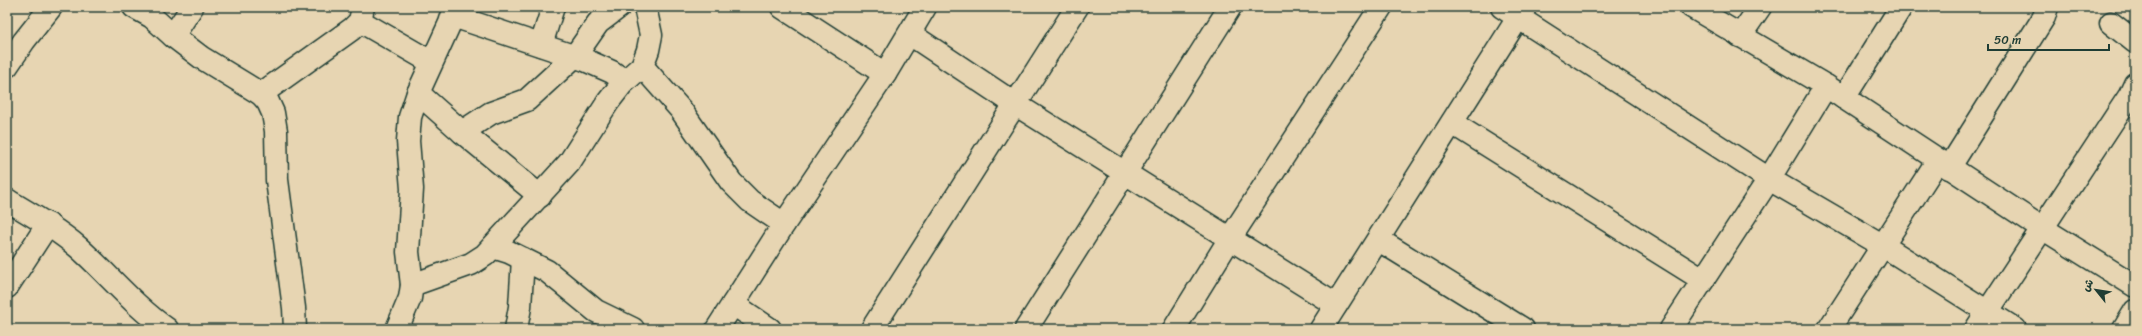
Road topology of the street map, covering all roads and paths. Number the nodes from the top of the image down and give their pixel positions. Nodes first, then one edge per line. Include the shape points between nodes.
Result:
1 (51, 7) edge
2 (134, 7) edge
3 (192, 7) edge
4 (553, 7) edge
5 (619, 7) edge
6 (645, 7) edge
7 (782, 7) edge
8 (1077, 7) edge
9 (1230, 7) edge
10 (1381, 7) edge
11 (1692, 7) edge
12 (1760, 7) edge
13 (2047, 7) edge
14 (923, 9) edge
15 (1515, 10) edge
16 (1892, 10) edge
17 (454, 12) edge
18 (361, 14) edge
19 (2111, 23) dead end
20 (910, 34) junction
21 (172, 36) junction
22 (1740, 36) junction
23 (2135, 42) edge
24 (541, 45) junction
25 (575, 56) junction
26 (431, 62) junction
27 (7, 66) edge
28 (642, 66) junction
29 (885, 74) junction
30 (625, 81) junction
31 (2135, 84) edge
32 (1826, 86) junction
33 (418, 93) junction
34 (260, 94) junction
35 (1844, 98) junction
36 (1016, 104) junction
37 (1452, 123) junction
38 (462, 132) junction
39 (1944, 164) junction
40 (1126, 174) junction
41 (1769, 179) junction
42 (540, 196) junction
43 (7, 200) edge
44 (48, 224) junction
45 (784, 224) junction
46 (2042, 228) junction
47 (1229, 240) junction
48 (1379, 240) junction
49 (1882, 245) junction
50 (493, 247) junction
51 (523, 259) junction
52 (1703, 280) junction
53 (412, 285) junction
54 (2135, 286) edge
55 (7, 287) edge
56 (733, 304) junction
57 (1336, 305) junction
58 (2135, 311) edge
59 (1982, 320) edge
60 (167, 329) edge
61 (295, 329) edge
62 (397, 329) edge
63 (516, 329) edge
64 (633, 329) edge
65 (717, 329) edge
66 (770, 329) edge
67 (872, 329) edge
68 (1026, 329) edge
69 (1174, 329) edge
70 (1321, 329) edge
71 (1523, 329) edge
72 (1671, 329) edge
73 (1829, 329) edge
74 (2015, 329) edge
75 (2124, 329) edge

1 - 27 street
2 - 21 street via 152,17
3 - 21 street
4 - 24 street
5 - 25 street via 598,24
6 - 28 street via 651,34
7 - 29 street
8 - 36 street
9 - 40 street
10 - 47 street
11 - 22 street
12 - 22 street
13 - 39 street via 2044,17
14 - 20 street
15 - 37 street
15 - 41 street
16 - 35 street
17 - 24 street
17 - 26 street
18 - 26 street
18 - 34 street
19 - 23 street
20 - 29 street
20 - 36 street
21 - 34 street
22 - 32 street
24 - 25 street
25 - 30 street
25 - 38 street via 527,100 491,113
26 - 33 street
28 - 30 street
28 - 45 street via 681,110 731,182 750,201
29 - 45 street
30 - 42 street via 608,102 569,163
31 - 46 street
32 - 35 street
32 - 41 street
33 - 38 street
33 - 53 street via 410,117 408,141 412,189 408,252
34 - 61 street via 268,102 273,113 276,131 277,180
35 - 39 street
36 - 40 street
36 - 67 street
37 - 48 street
37 - 52 street
38 - 42 street
39 - 46 street
39 - 49 street
40 - 47 street
40 - 68 street
41 - 49 street
41 - 52 street
42 - 50 street
43 - 44 street
44 - 55 street
44 - 60 street
45 - 56 street
46 - 54 street
46 - 59 street
47 - 57 street
47 - 69 street
48 - 57 street
48 - 71 street
49 - 59 street
49 - 73 street
50 - 51 street
50 - 53 street via 471,264
51 - 63 street
51 - 64 street via 558,278 596,311
52 - 72 street
53 - 62 street via 410,298
56 - 65 street
56 - 66 street
57 - 70 street
58 - 75 street
59 - 74 street

